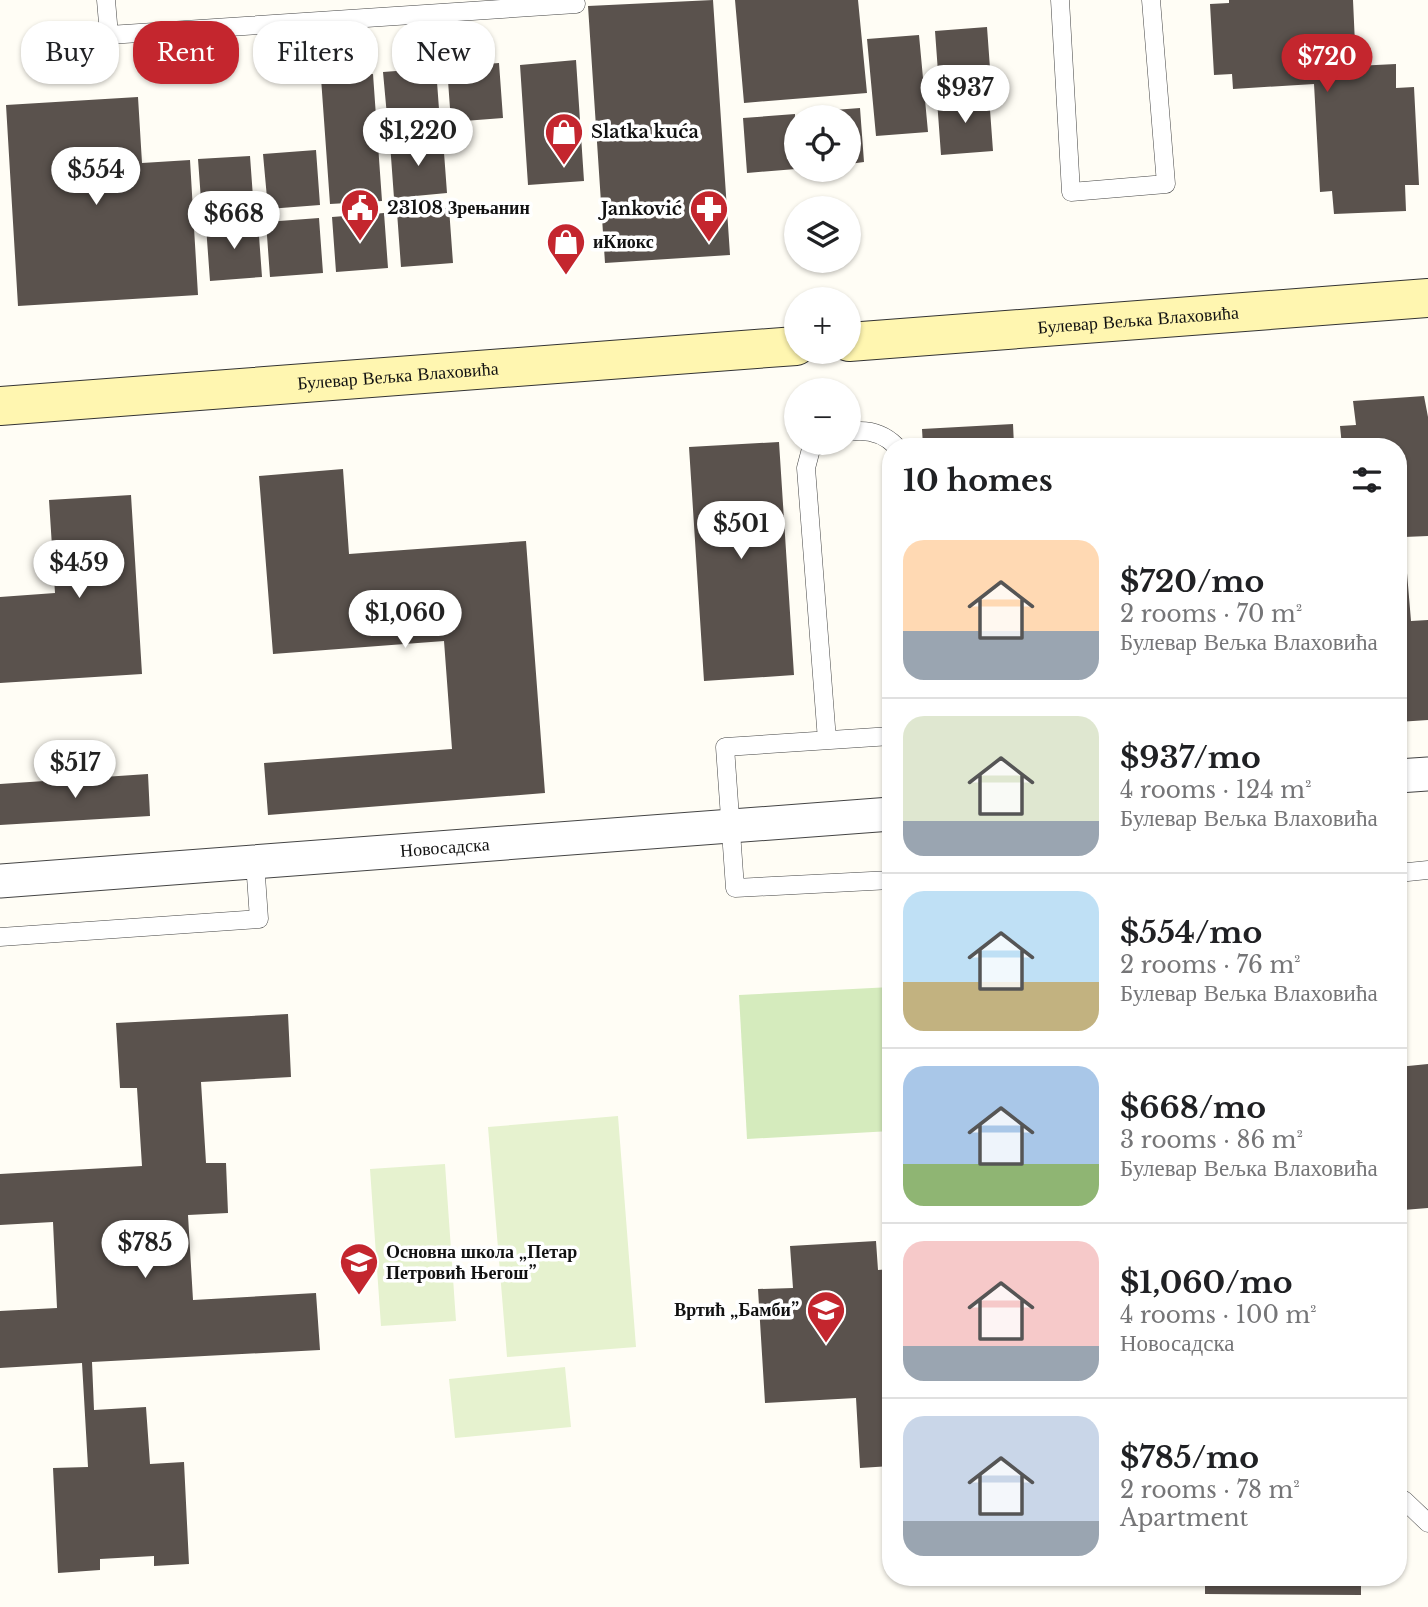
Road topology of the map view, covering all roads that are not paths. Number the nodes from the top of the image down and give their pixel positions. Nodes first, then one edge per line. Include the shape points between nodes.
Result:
1 (106, 0) edge
2 (575, 0) edge
3 (1060, 0) edge
4 (1151, 0) edge
5 (1428, 298) edge
6 (861, 341) edge
7 (784, 347) edge
8 (0, 406) edge
9 (861, 430) edge
10 (886, 438) edge
11 (809, 455) edge
12 (882, 737) edge
13 (827, 740) junction
14 (1428, 774) edge
15 (1407, 775) edge
16 (882, 815) edge
17 (732, 827) junction
18 (255, 862) junction
19 (1428, 870) edge
20 (1407, 872) edge
21 (882, 880) edge
22 (0, 881) edge
23 (0, 937) edge
24 (1407, 1503) edge
25 (1428, 1523) edge

1 - 2 lane via 109,35 576,4
3 - 4 lane via 1071,192 1166,184
5 - 6 main road, Булевар Вељка Влаховића
7 - 8 main road, Булевар Вељка Влаховића
9 - 10 lane
11 - 13 lane via 806,468
12 - 13 lane
13 - 17 lane via 725,747
14 - 15 street
16 - 17 street, Новосадска
17 - 18 street, Новосадска
17 - 21 lane via 735,888
18 - 22 street, Новосадска
18 - 23 lane via 259,919
19 - 20 lane
24 - 25 lane

